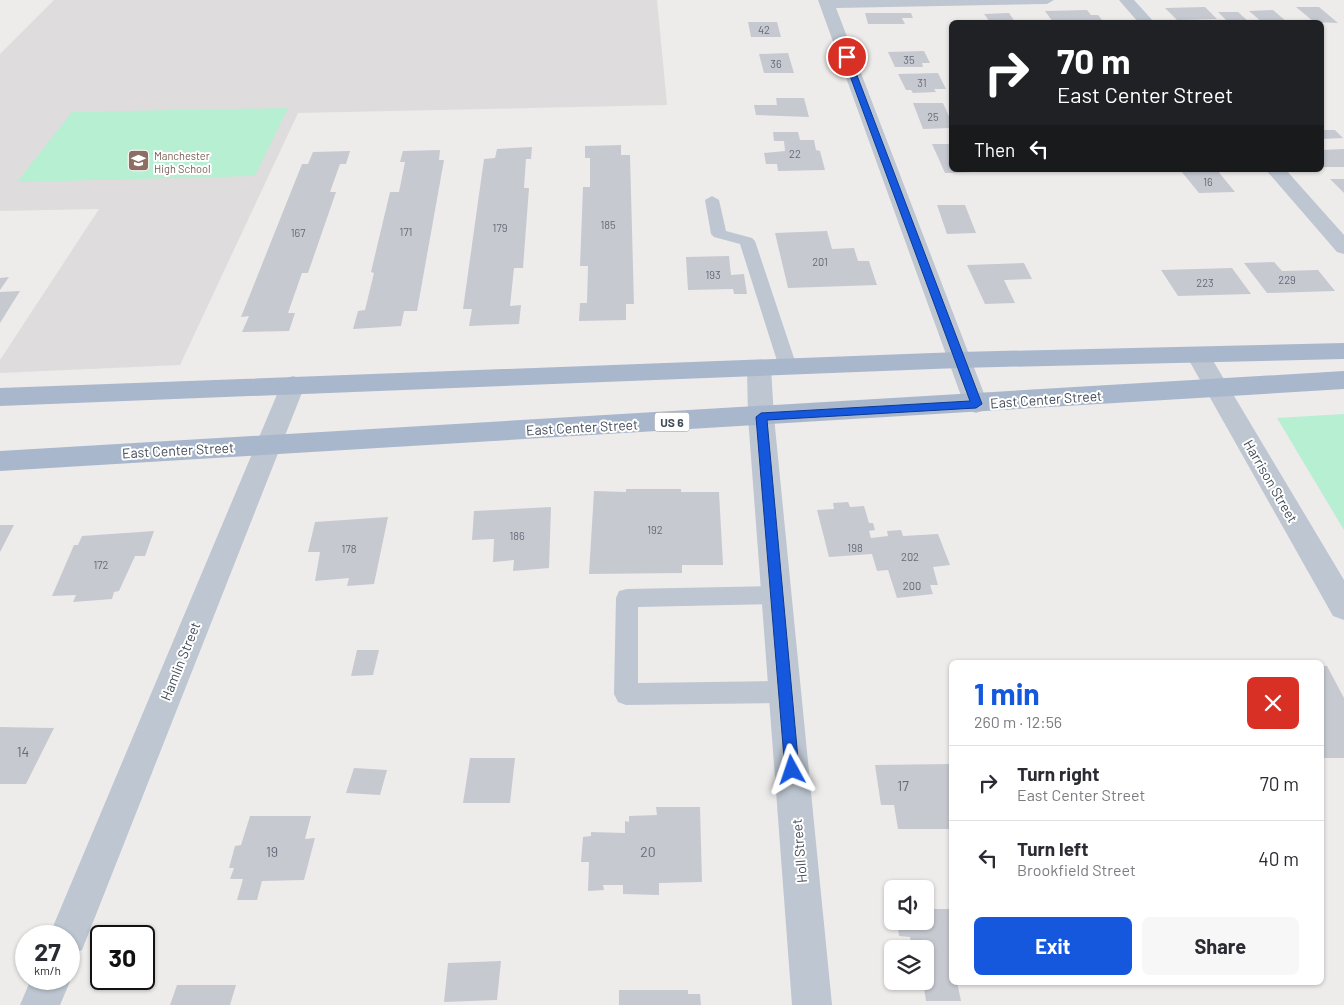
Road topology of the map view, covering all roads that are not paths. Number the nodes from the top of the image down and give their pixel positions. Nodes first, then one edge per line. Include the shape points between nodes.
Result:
1 (1047, 0) edge
2 (1126, 0) edge
3 (826, 2) edge
4 (1144, 20) edge
5 (1278, 172) edge
6 (712, 200) dead end
7 (1344, 248) edge
8 (1344, 351) edge
9 (1198, 355) junction
10 (959, 360) junction
11 (774, 367) junction
12 (1344, 380) edge
13 (293, 385) junction
14 (1216, 388) junction
15 (0, 397) edge
16 (976, 404) junction
17 (761, 417) junction
18 (268, 445) junction
19 (0, 461) edge
20 (776, 595) junction
21 (1344, 607) edge
22 (785, 692) junction
23 (72, 925) edge
24 (46, 990) edge
25 (40, 1005) edge
26 (812, 1005) edge

1 - 3 street
2 - 4 street
3 - 10 street
5 - 7 street
6 - 11 lane via 719,234 747,241
8 - 9 main road
9 - 10 main road
9 - 14 street, Harrison Street
10 - 11 main road
10 - 16 street
11 - 13 main road
11 - 17 street, Holl Street
12 - 14 main road, East Center Street / US 6
13 - 15 main road
13 - 18 street, Hamlin Street
14 - 16 main road, East Center Street / US 6
14 - 21 street, Harrison Street
16 - 17 main road, East Center Street / US 6
17 - 18 main road, East Center Street / US 6
17 - 20 street, Holl Street
18 - 19 main road, East Center Street / US 6
18 - 23 street, Hamlin Street
20 - 22 street, Holl Street
20 - 22 lane via 627,598 626,694
22 - 26 street, Holl Street
24 - 25 street

